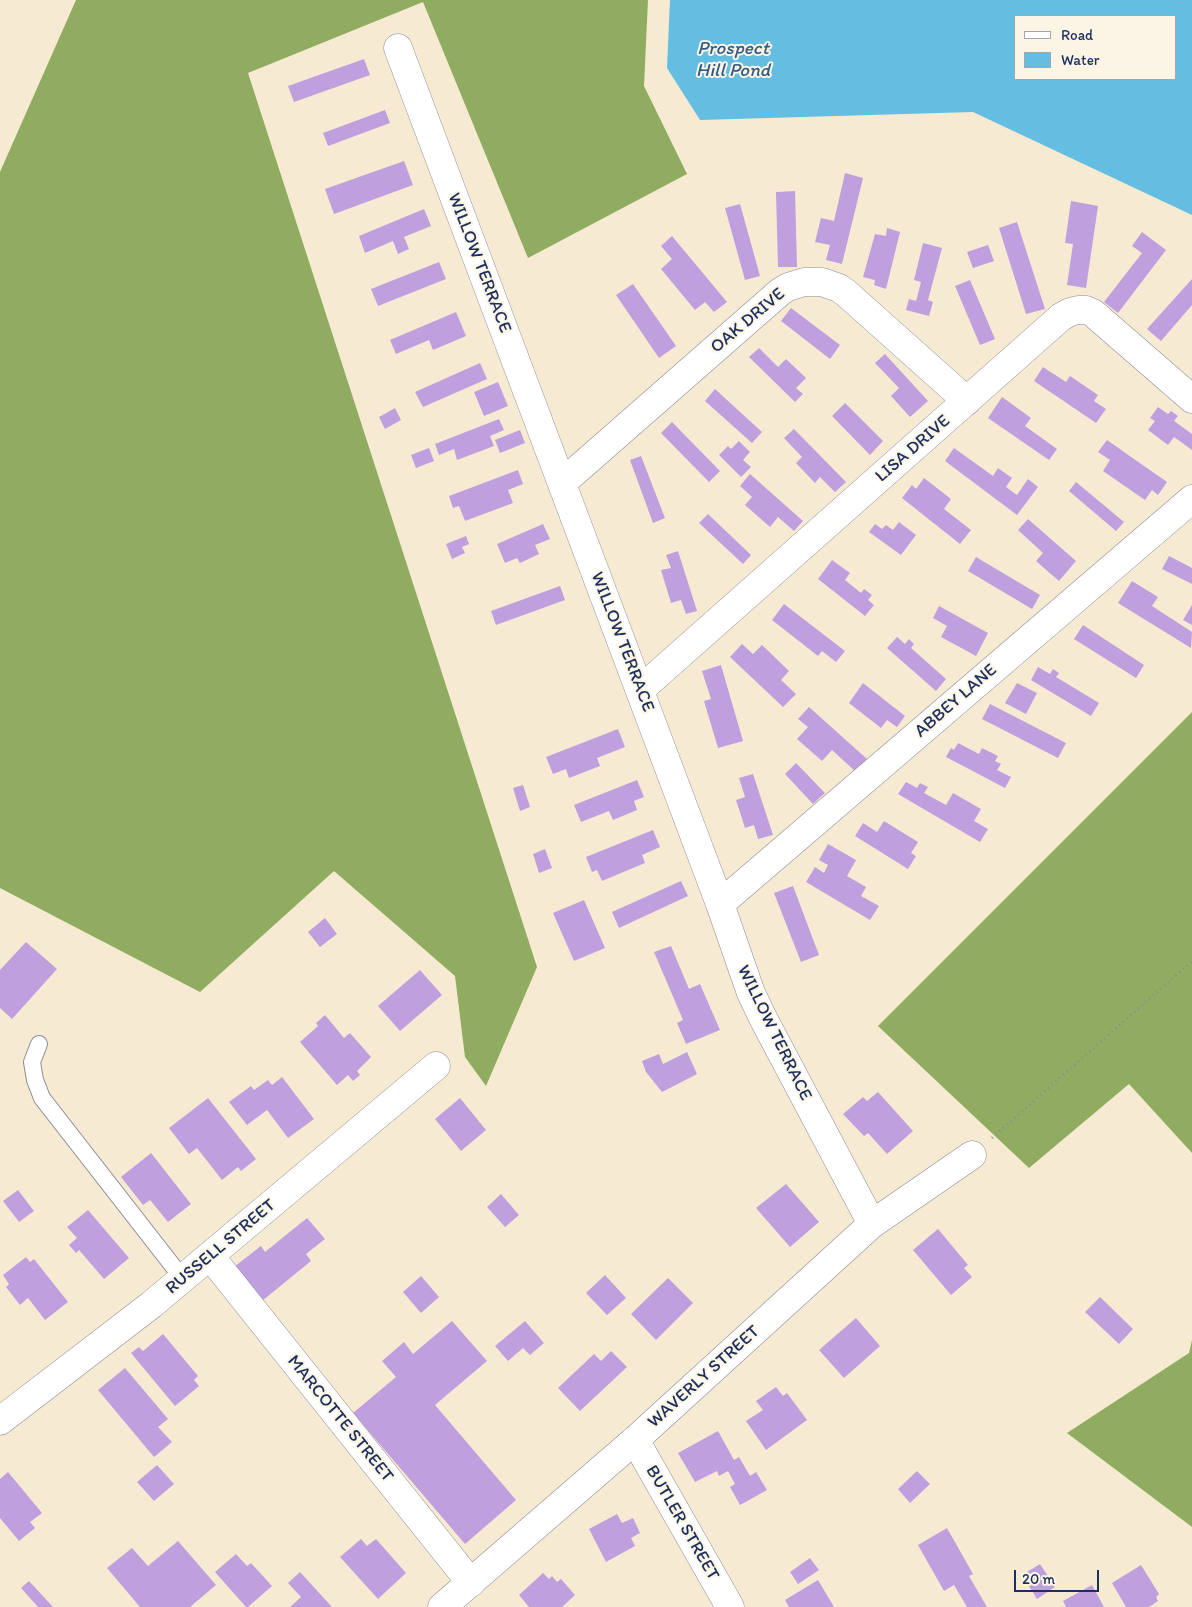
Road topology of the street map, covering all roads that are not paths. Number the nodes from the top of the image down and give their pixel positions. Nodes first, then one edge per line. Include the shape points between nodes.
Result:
1 (398, 48) dead end
2 (1192, 399) edge
3 (967, 401) junction
4 (562, 483) junction
5 (1192, 499) edge
6 (640, 690) junction
7 (720, 904) junction
8 (39, 1044) dead end
9 (436, 1066) dead end
10 (972, 1155) road end
11 (872, 1224) junction
12 (210, 1256) junction
13 (183, 1279) junction
14 (0, 1421) edge
15 (635, 1440) junction
16 (470, 1582) junction
17 (442, 1607) edge
18 (730, 1607) edge

1 - 4 street, WILLOW TERRACE
2 - 3 street, LISA DRIVE via 1102,320 1086,310 1078,310 1061,317
3 - 4 street, OAK DRIVE via 846,292 822,282 804,282 780,292
3 - 6 street, LISA DRIVE
4 - 6 street, WILLOW TERRACE
5 - 7 street, ABBEY LANE
6 - 7 street, WILLOW TERRACE
7 - 11 street, WILLOW TERRACE via 758,1006
8 - 13 lane via 32,1062 42,1098
9 - 12 street, RUSSELL STREET
10 - 11 street, WAVERLY STREET
11 - 15 street, WAVERLY STREET
12 - 13 street, RUSSELL STREET
12 - 16 street, MARCOTTE STREET
13 - 14 street, RUSSELL STREET
15 - 16 street, WAVERLY STREET
15 - 18 street, BUTLER STREET
16 - 17 street, WAVERLY STREET

